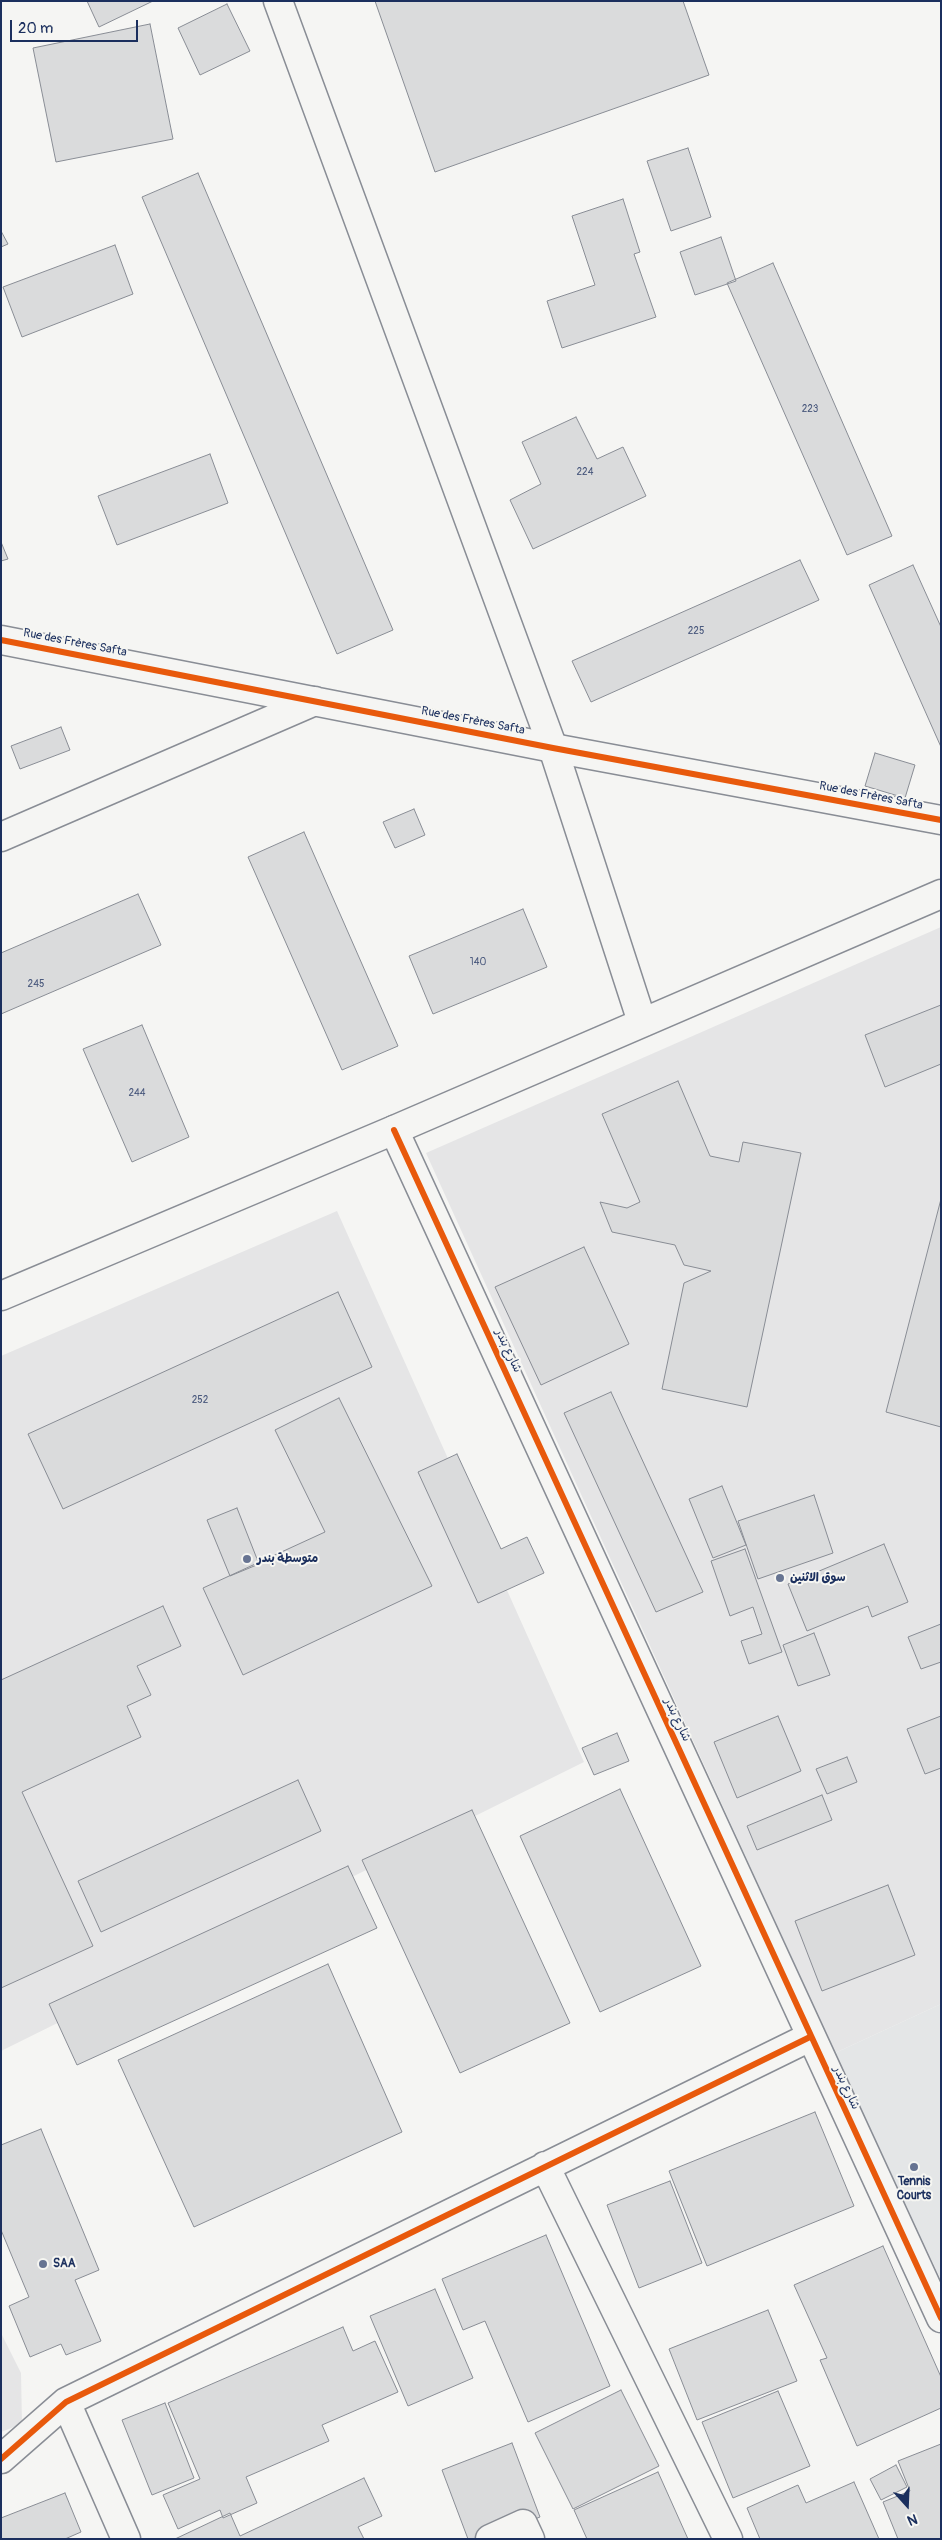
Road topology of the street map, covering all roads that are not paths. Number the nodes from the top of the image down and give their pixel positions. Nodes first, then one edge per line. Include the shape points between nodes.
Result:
1 (278, 1) edge
2 (1, 640) edge
3 (314, 701) junction
4 (553, 748) junction
5 (941, 820) edge
6 (1, 837) edge
7 (941, 894) edge
8 (642, 1022) junction
9 (394, 1130) junction
10 (1, 1296) edge
11 (810, 2037) junction
12 (545, 2166) junction
13 (941, 2318) edge
14 (66, 2402) junction
15 (1, 2459) edge
16 (126, 2539) edge
17 (490, 2539) edge
18 (530, 2539) edge
19 (728, 2539) edge

1 - 4 street
2 - 3 street, Rue des Frères Safta
3 - 4 street, Rue des Frères Safta
3 - 6 street
4 - 5 street, Rue des Frères Safta
4 - 8 street
7 - 8 street
8 - 9 street
9 - 10 street
9 - 11 street, شارع بندر
11 - 12 street
11 - 13 street, شارع بندر
12 - 14 street
12 - 19 street
14 - 15 street
14 - 16 street
17 - 18 street via 523,2524

